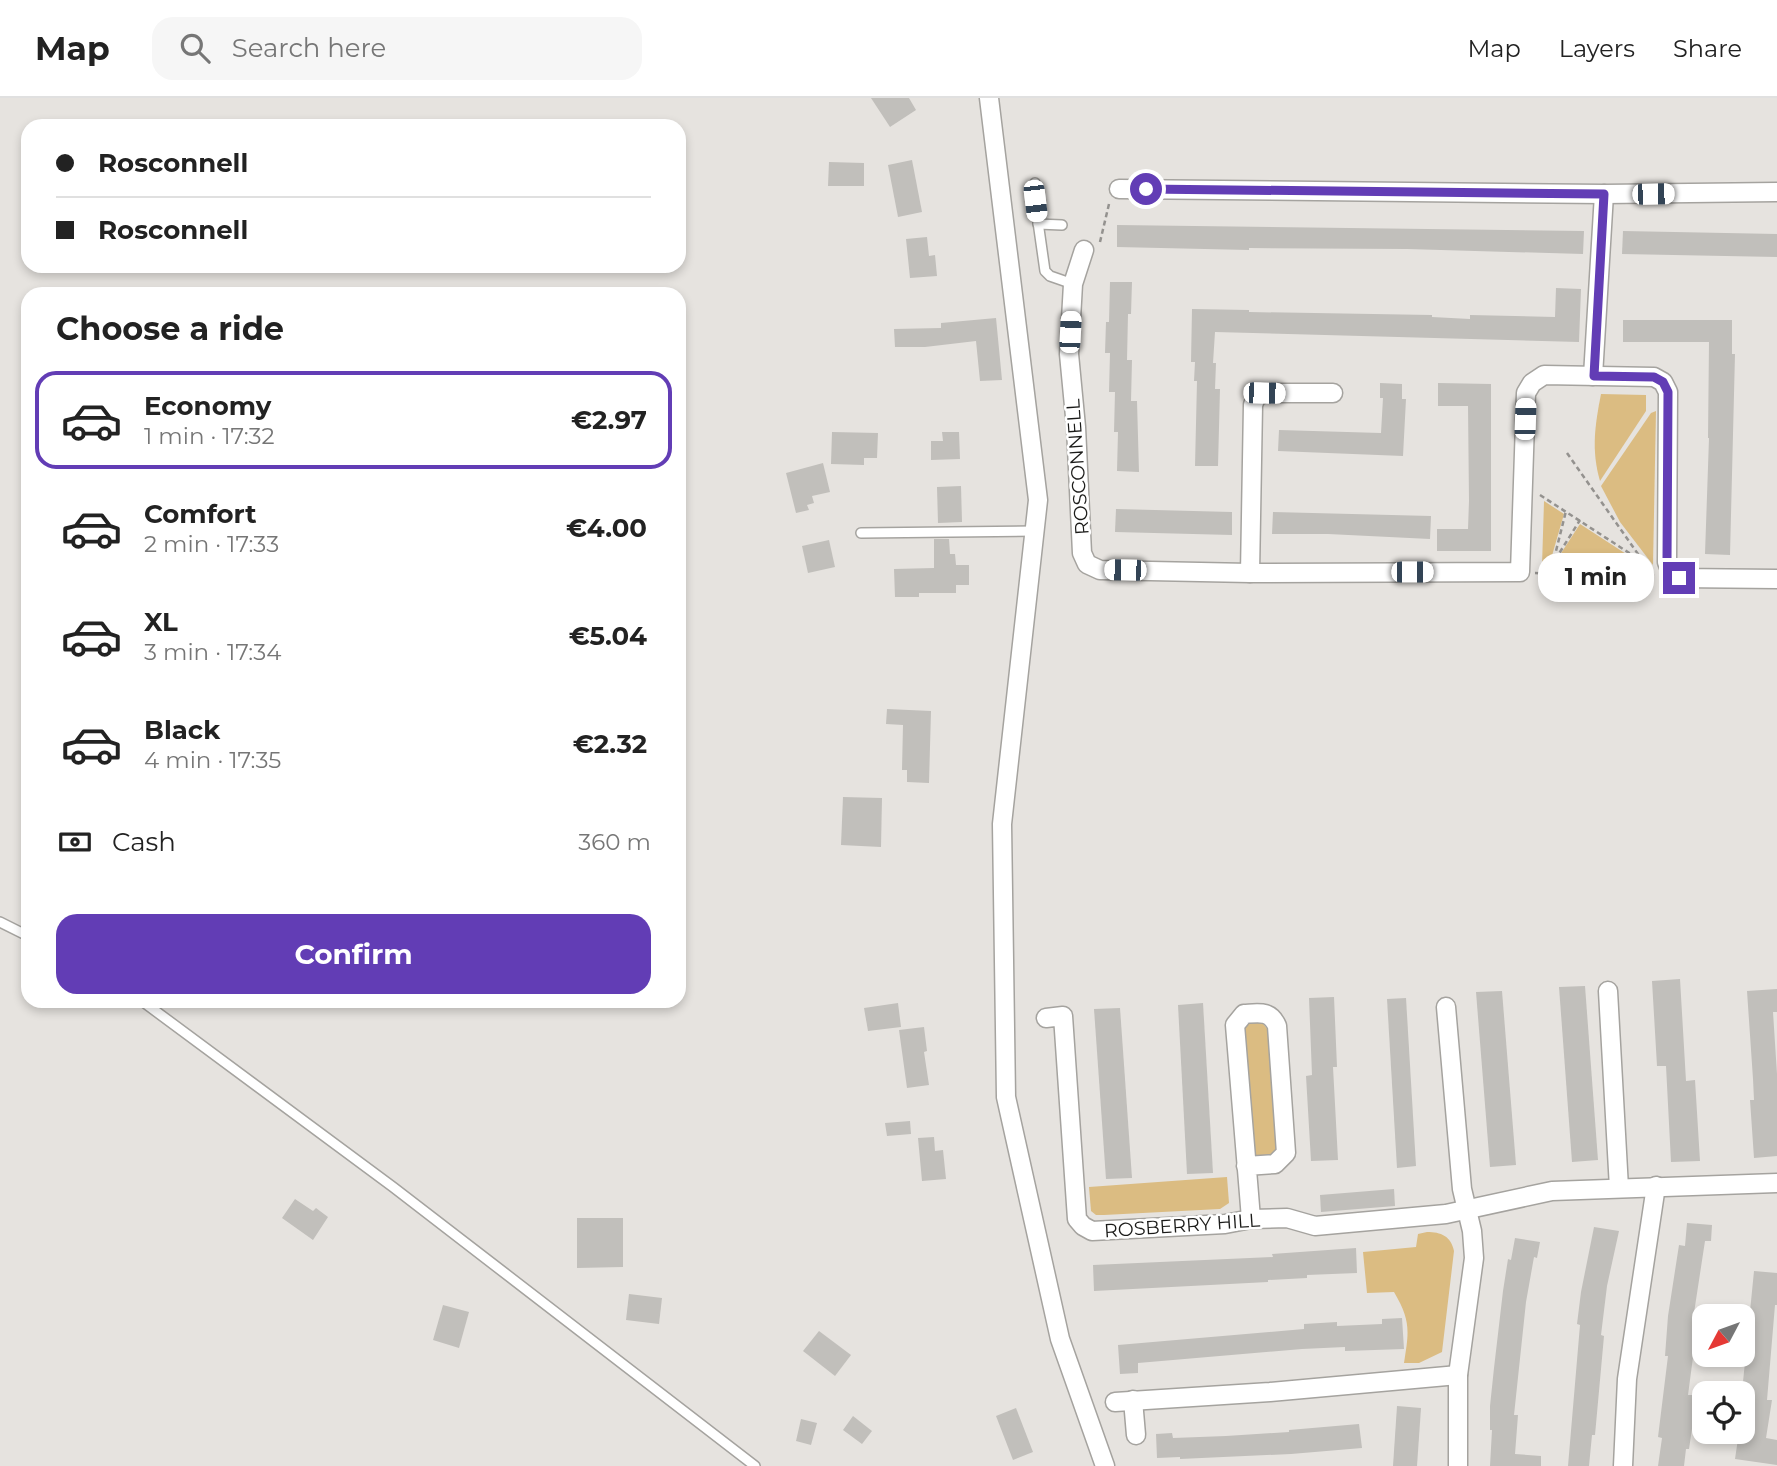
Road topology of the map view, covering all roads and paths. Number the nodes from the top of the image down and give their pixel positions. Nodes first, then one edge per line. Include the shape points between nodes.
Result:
1 (989, 98) edge
2 (1035, 183) dead end
3 (1119, 189) dead end
4 (1777, 192) edge
5 (1604, 194) junction
6 (1038, 224) junction
7 (1062, 225) dead end
8 (1084, 250) dead end
9 (1073, 284) junction
10 (1594, 376) junction
11 (1333, 393) dead end
12 (1567, 453) dead end
13 (1541, 495) dead end
14 (1566, 511) junction
15 (1580, 520) junction
16 (1035, 531) junction
17 (861, 533) dead end
18 (1643, 562) junction
19 (1553, 564) junction
20 (1520, 572) junction
21 (1671, 572) junction
22 (1250, 573) junction
23 (1554, 575) junction
24 (1639, 577) junction
25 (1777, 579) edge
26 (0, 922) edge
27 (21, 932) edge
28 (1608, 991) dead end
29 (1446, 1007) dead end
30 (151, 1008) edge
31 (1046, 1018) dead end
32 (1247, 1166) junction
33 (1777, 1183) edge
34 (1656, 1186) junction
35 (1619, 1188) junction
36 (1468, 1209) junction
37 (1251, 1219) junction
38 (1458, 1375) junction
39 (1133, 1400) junction
40 (1115, 1402) dead end
41 (1136, 1435) dead end
42 (755, 1466) edge
43 (1105, 1466) edge
44 (1458, 1466) edge
45 (1623, 1466) edge

1 - 16 street via 1038,500
2 - 6 lane
3 - 5 street
4 - 5 street
5 - 10 street
6 - 7 lane
6 - 9 lane via 1045,271
8 - 9 street, ROSCONNELL
9 - 22 street, ROSCONNELL via 1069,354 1082,553 1087,564 1100,570
10 - 20 street via 1544,375 1526,393
10 - 21 street via 1654,377 1668,392 1667,562
11 - 22 street via 1264,393 1255,397
12 - 18 path
13 - 14 path
14 - 15 path
14 - 19 path
15 - 18 path
15 - 19 path
16 - 17 lane
16 - 43 street via 1002,824 1006,1097 1060,1339
18 - 24 path
19 - 23 path
20 - 22 street, ROSCONNELL
20 - 23 path
21 - 24 path
21 - 25 street via 1679,578
23 - 24 path
26 - 27 lane
28 - 35 street
29 - 36 street via 1462,1189
30 - 42 lane
31 - 37 street, ROSBERRY HILL via 1063,1016 1077,1219 1083,1226 1093,1231
32 - 32 street via 1235,1025 1244,1014 1265,1013 1277,1026 1286,1153 1275,1164
32 - 37 street
33 - 34 street, ROSBERRY HILL
34 - 35 street, ROSBERRY HILL
34 - 45 street via 1627,1379
35 - 36 street, ROSBERRY HILL via 1552,1191
36 - 37 street, ROSBERRY HILL via 1315,1226 1287,1218
36 - 38 street via 1474,1258
38 - 39 street
38 - 44 street
39 - 40 street
39 - 41 street

